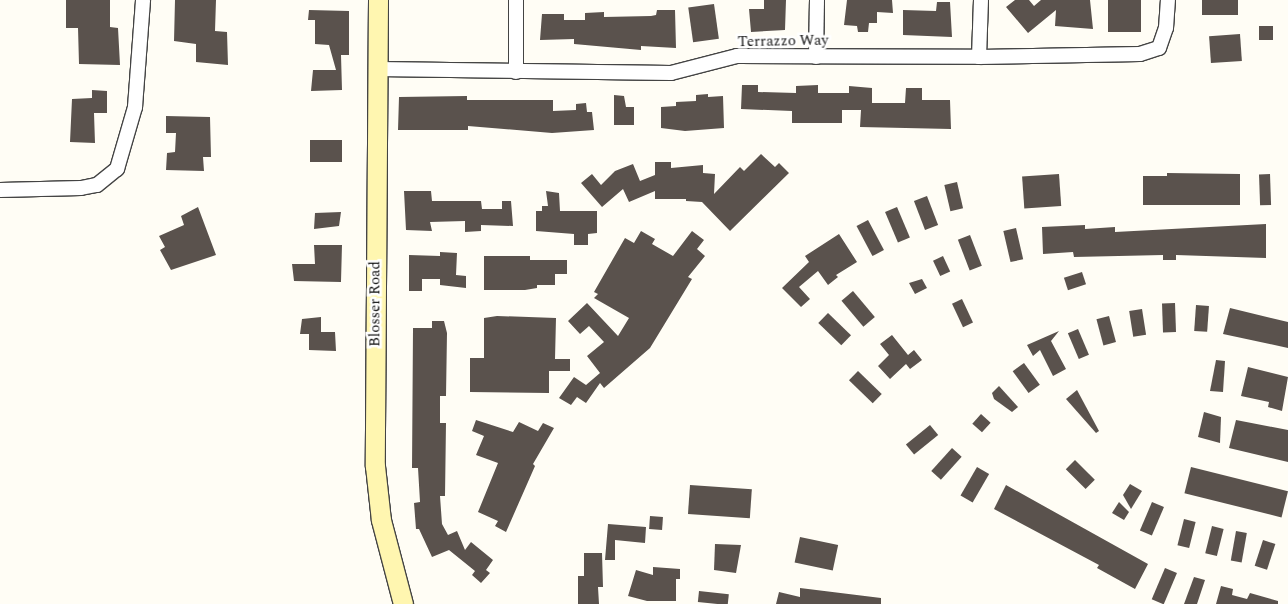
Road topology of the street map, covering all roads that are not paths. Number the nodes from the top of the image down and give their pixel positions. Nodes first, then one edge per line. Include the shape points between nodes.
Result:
1 (143, 0) edge
2 (378, 0) edge
3 (516, 0) edge
4 (817, 0) edge
5 (981, 0) edge
6 (1168, 0) edge
7 (816, 57) junction
8 (979, 57) junction
9 (377, 69) junction
10 (516, 72) junction
11 (0, 190) edge
12 (404, 604) edge

1 - 11 street via 135,107 117,169 106,180 89,187
2 - 9 street, Blosser Road
3 - 10 street
4 - 7 street
5 - 8 street
6 - 8 street, Terrazzo Way via 1166,28 1159,48 1140,54
7 - 8 street, Terrazzo Way
7 - 10 street, Terrazzo Way via 737,56 671,73
9 - 10 street, Terrazzo Way
9 - 12 street, Blosser Road via 375,466 380,520

